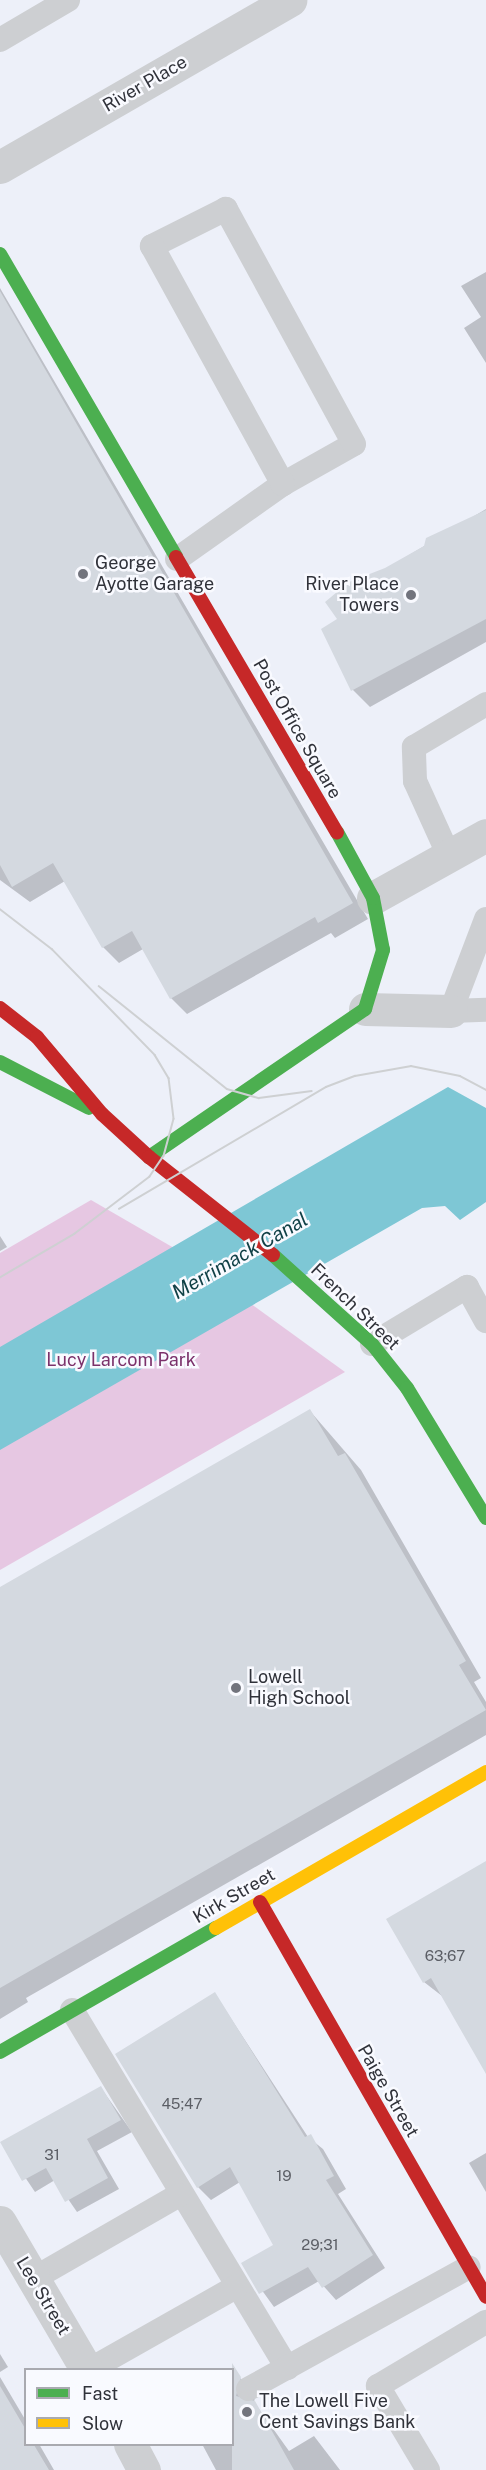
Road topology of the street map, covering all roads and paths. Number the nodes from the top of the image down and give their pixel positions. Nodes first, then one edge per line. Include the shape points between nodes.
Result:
1 (68, 0) edge
2 (290, 0) edge
3 (0, 40) edge
4 (0, 167) edge
5 (0, 254) edge
6 (283, 484) junction
7 (177, 559) junction
8 (486, 704) edge
9 (486, 835) edge
10 (449, 856) junction
11 (373, 898) junction
12 (486, 919) edge
13 (0, 1008) edge
14 (365, 1009) junction
15 (486, 1010) edge
16 (451, 1011) junction
17 (0, 1062) edge
18 (102, 1114) junction
19 (149, 1157) junction
20 (486, 1321) edge
21 (372, 1344) junction
22 (486, 1518) edge
23 (486, 1772) edge
24 (260, 1902) junction
25 (72, 2010) junction
26 (0, 2052) edge
27 (179, 2195) junction
28 (0, 2222) edge
29 (469, 2267) junction
30 (33, 2279) junction
31 (236, 2287) junction
32 (486, 2297) edge
33 (486, 2322) edge
34 (87, 2368) edge
35 (92, 2368) edge
36 (287, 2368) junction
37 (248, 2389) dead end
38 (428, 2470) edge

1 - 3 lane
2 - 4 street, River Place
5 - 7 street, Post Office Square
6 - 6 lane via 354,444 226,209 152,246
6 - 7 lane
7 - 11 street, Post Office Square
8 - 10 lane via 414,747 415,781
9 - 10 street
10 - 11 street
11 - 14 street, Post Office Square via 383,950
12 - 16 lane
13 - 18 street via 37,1037
14 - 16 street
14 - 19 street
15 - 16 lane
17 - 18 street
18 - 19 street, French Street
19 - 21 street, French Street via 319,1292
20 - 21 lane via 467,1287
21 - 22 street, French Street via 408,1388
23 - 24 street, Kirk Street
24 - 25 street, Kirk Street
24 - 29 street, Paige Street
25 - 26 street, Kirk Street
25 - 27 lane
27 - 30 lane
27 - 31 lane
28 - 30 street, Lee Street
29 - 32 street, Paige Street
29 - 36 lane
30 - 34 street, Lee Street
31 - 35 lane
31 - 36 lane
33 - 38 lane via 378,2386
36 - 37 lane

